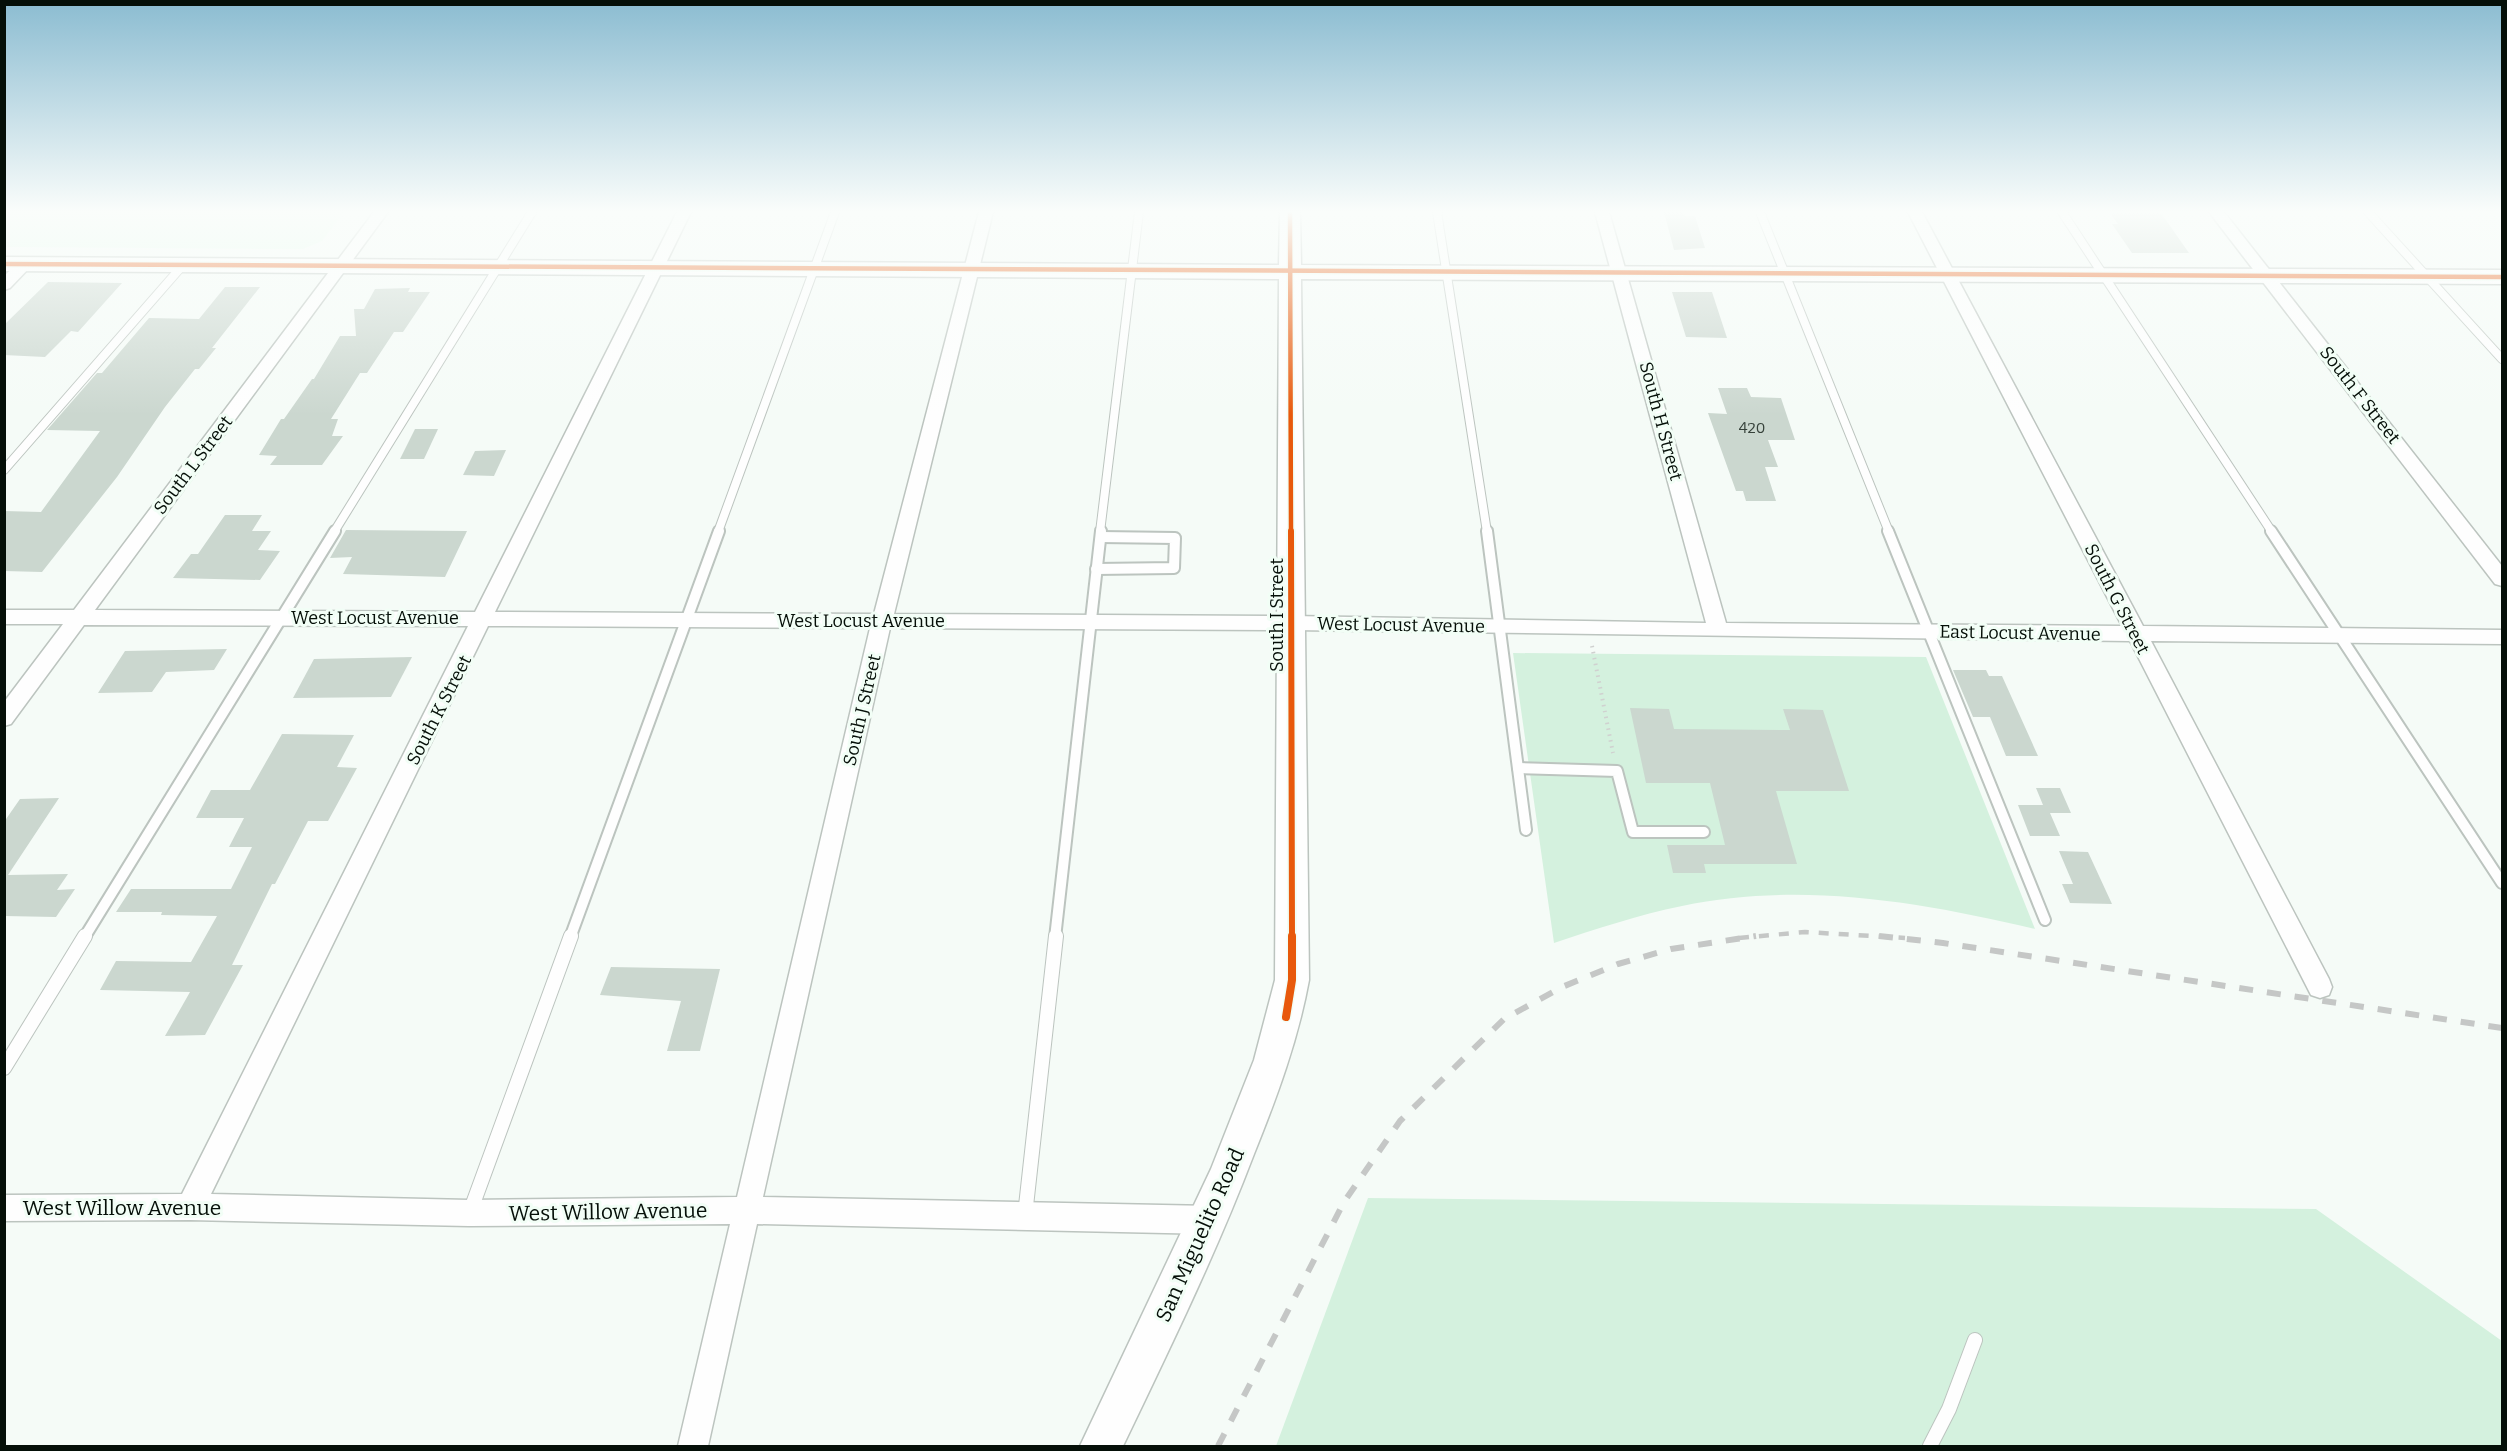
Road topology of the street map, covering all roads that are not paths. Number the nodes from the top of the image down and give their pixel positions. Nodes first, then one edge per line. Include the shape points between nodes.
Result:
1 (170, 280) edge
2 (331, 280) edge
3 (490, 280) edge
4 (651, 280) edge
5 (811, 280) edge
6 (970, 280) edge
7 (1131, 280) edge
8 (1291, 280) edge
9 (1446, 280) edge
10 (1622, 280) edge
11 (1788, 280) edge
12 (1952, 280) edge
13 (2105, 280) edge
14 (2271, 280) edge
15 (2431, 280) edge
16 (2502, 359) edge
17 (4, 470) edge
18 (1101, 537) junction
19 (1096, 569) junction
20 (2502, 579) edge
21 (4, 617) edge
22 (282, 617) junction
23 (79, 618) junction
24 (484, 619) junction
25 (688, 620) junction
26 (882, 621) junction
27 (1091, 623) junction
28 (1292, 623) junction
29 (1501, 627) junction
30 (1718, 630) junction
31 (1928, 631) junction
32 (2136, 635) junction
33 (2340, 636) junction
34 (2502, 638) edge
35 (4, 718) edge
36 (1518, 768) junction
37 (1526, 831) dead end
38 (1704, 832) dead end
39 (2502, 883) edge
40 (2045, 920) dead end
41 (2320, 987) dead end
42 (1286, 1017) joint
43 (4, 1068) edge
44 (4, 1208) edge
45 (190, 1208) junction
46 (748, 1210) junction
47 (470, 1213) junction
48 (1026, 1215) junction
49 (1210, 1220) junction
50 (1975, 1340) dead end
51 (693, 1446) edge
52 (1101, 1446) edge
53 (1930, 1446) edge

1 - 17 lane
2 - 23 street, South L Street
3 - 22 lane
4 - 24 street, South K Street
5 - 25 lane
6 - 26 street, South J Street
7 - 18 lane
8 - 28 street, South I Street
9 - 29 lane
10 - 30 street, South H Street
11 - 31 lane
12 - 32 street, South G Street
13 - 33 lane
14 - 20 street, South F Street
15 - 16 lane
18 - 19 lane
18 - 19 lane via 1175,538 1174,568
19 - 27 lane
21 - 23 street, West Locust Avenue
22 - 23 street, West Locust Avenue
22 - 24 street, West Locust Avenue
22 - 43 lane
23 - 35 street, South L Street
24 - 25 street, West Locust Avenue
24 - 45 street, South K Street
25 - 26 street, West Locust Avenue
25 - 47 lane
26 - 27 street, West Locust Avenue
26 - 46 street, South J Street
27 - 28 street, West Locust Avenue
27 - 48 lane
28 - 29 street, West Locust Avenue
28 - 42 street, South I Street via 1292,980
29 - 30 street, West Locust Avenue
29 - 36 lane
30 - 31 street, East Locust Avenue
31 - 32 street, East Locust Avenue
31 - 40 lane
32 - 33 street, East Locust Avenue
32 - 41 street, South G Street
33 - 34 street, East Locust Avenue
33 - 39 lane
36 - 37 lane
36 - 38 lane via 1617,771 1633,832
42 - 49 street, San Miguelito Road
44 - 45 street, West Willow Avenue
45 - 47 street, West Willow Avenue
46 - 47 street, West Willow Avenue
46 - 48 street, West Willow Avenue
46 - 51 street, South J Street
48 - 49 street, West Willow Avenue
49 - 52 street, San Miguelito Road
50 - 53 lane via 1949,1409

